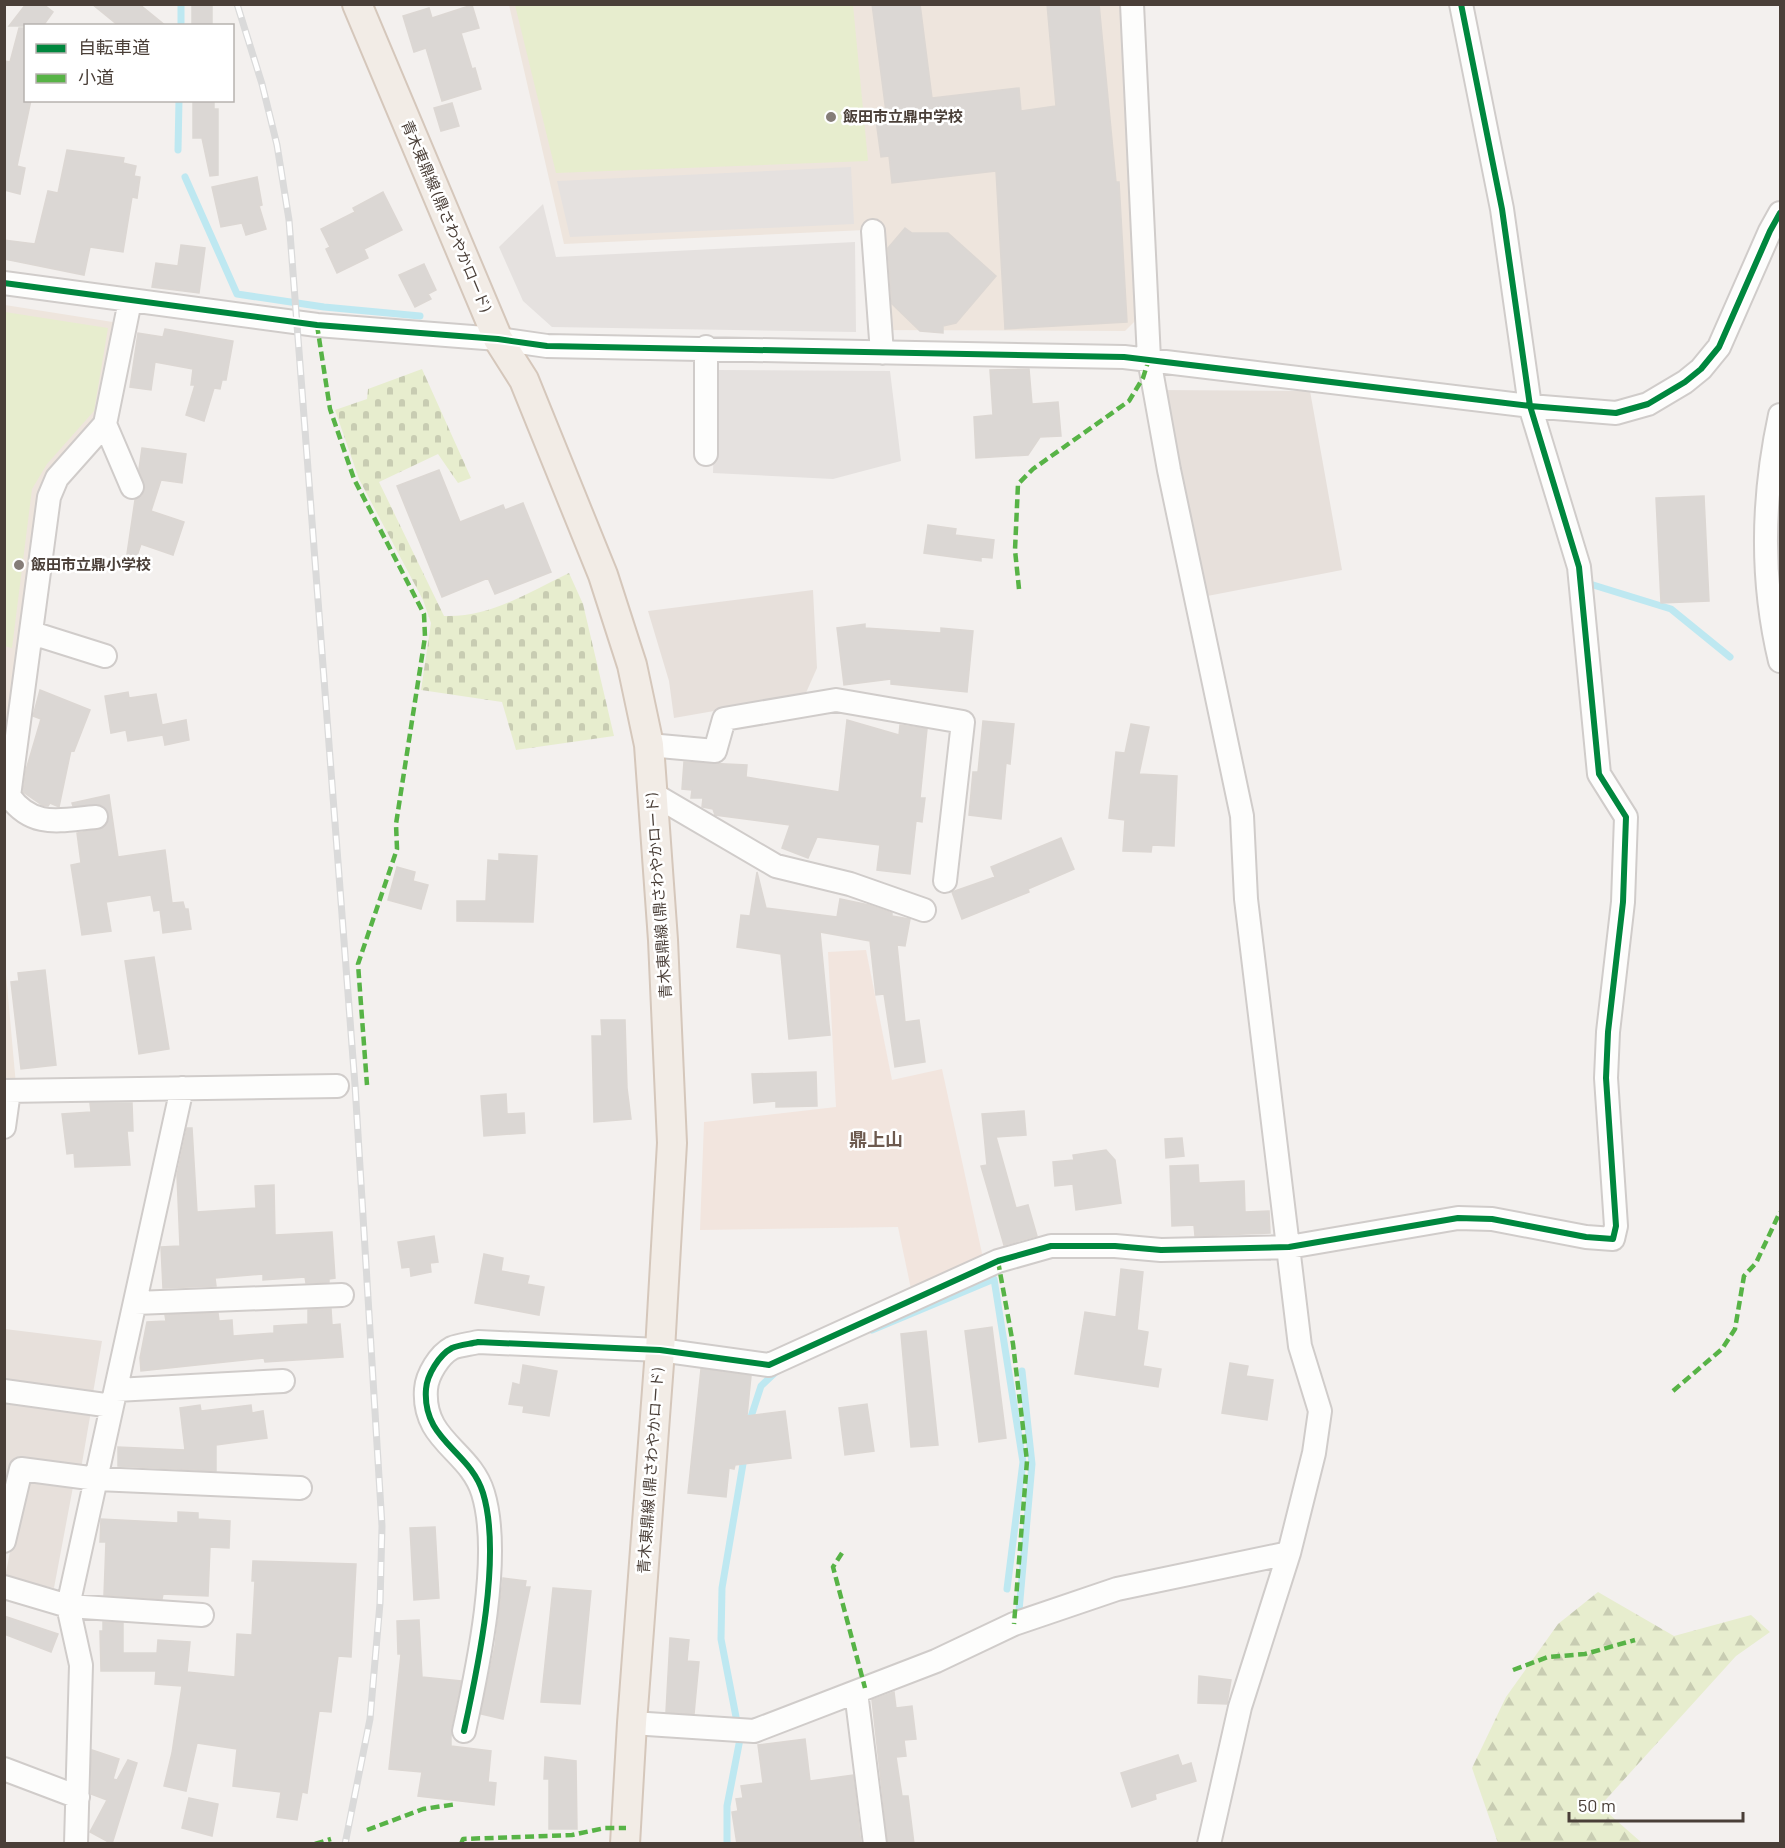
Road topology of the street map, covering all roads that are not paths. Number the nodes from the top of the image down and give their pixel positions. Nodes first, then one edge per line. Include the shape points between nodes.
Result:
1 (357, 4) edge
2 (1132, 4) edge
3 (1461, 4) edge
4 (1777, 229) edge
5 (873, 231) dead end
6 (4, 283) edge
7 (130, 301) junction
8 (498, 339) junction
9 (706, 347) junction
10 (882, 353) junction
11 (1149, 359) junction
12 (1530, 406) junction
13 (1780, 415) edge
14 (105, 424) junction
15 (706, 454) dead end
16 (132, 487) dead end
17 (32, 633) junction
18 (105, 656) dead end
19 (1780, 661) edge
20 (649, 745) junction
21 (653, 794) junction
22 (96, 817) dead end
23 (945, 881) dead end
24 (924, 910) dead end
25 (337, 1086) dead end
26 (182, 1088) junction
27 (7, 1091) edge
28 (4, 1126) edge
29 (1289, 1247) junction
30 (342, 1295) dead end
31 (135, 1303) junction
32 (660, 1350) junction
33 (283, 1382) dead end
34 (4, 1391) edge
35 (114, 1398) junction
36 (97, 1479) junction
37 (300, 1488) dead end
38 (4, 1541) edge
39 (1289, 1553) junction
40 (4, 1587) edge
41 (68, 1606) junction
42 (202, 1615) dead end
43 (856, 1692) junction
44 (632, 1723) junction
45 (464, 1731) dead end
46 (4, 1769) edge
47 (78, 1797) junction
48 (76, 1844) edge
49 (625, 1844) edge
50 (875, 1844) edge
51 (1209, 1844) edge

1 - 8 main road, 青木東鼎線 (鼎さわやかロード)
2 - 11 street
3 - 12 street via 1502,209
4 - 12 street via 1719,347 1685,382 1648,404 1616,413
5 - 10 street
6 - 7 street
7 - 8 street via 317,325
7 - 14 street
8 - 9 street via 547,346
8 - 20 main road, 青木東鼎線 (鼎さわやかロード) via 524,380 603,575 632,665
9 - 10 street
9 - 15 street
10 - 11 street
11 - 12 street
11 - 29 street via 1242,816 1246,899
12 - 29 street via 1579,567 1599,774 1626,818 1623,902 1607,1055 1616,1226 1613,1239 1586,1238 1492,1219 1458,1218
13 - 19 street via 1766,491 1766,580
14 - 16 street
14 - 17 street via 57,477 49,496
17 - 18 street
17 - 22 street via 9,796 20,811 35,819
20 - 21 main road, 青木東鼎線 (鼎さわやかロード)
20 - 23 street via 715,751 724,719 836,699 963,722
21 - 24 street via 776,866 850,884
21 - 32 main road, 青木東鼎線 (鼎さわやかロード) via 672,1143
25 - 26 street
26 - 27 street
26 - 31 street
27 - 28 street
29 - 32 street via 1161,1250 1051,1246 998,1261 769,1365
29 - 39 street via 1300,1346 1320,1411 1314,1453
30 - 31 street
31 - 35 street
32 - 44 main road, 青木東鼎線 (鼎さわやかロード)
32 - 45 street via 478,1342 451,1349 432,1368 426,1387 426,1408 434,1429 470,1466 483,1491 491,1526 485,1605
33 - 35 street
34 - 35 street
35 - 36 street
36 - 37 street
36 - 38 street via 21,1470
36 - 41 street
39 - 43 street via 1117,1589 1014,1624 936,1662
39 - 51 street via 1240,1707
40 - 41 street
41 - 42 street
41 - 47 street via 81,1665
43 - 44 street via 754,1731
43 - 50 street
44 - 49 main road, 青木東鼎線 (鼎さわやかロード)
46 - 47 street
47 - 48 street

